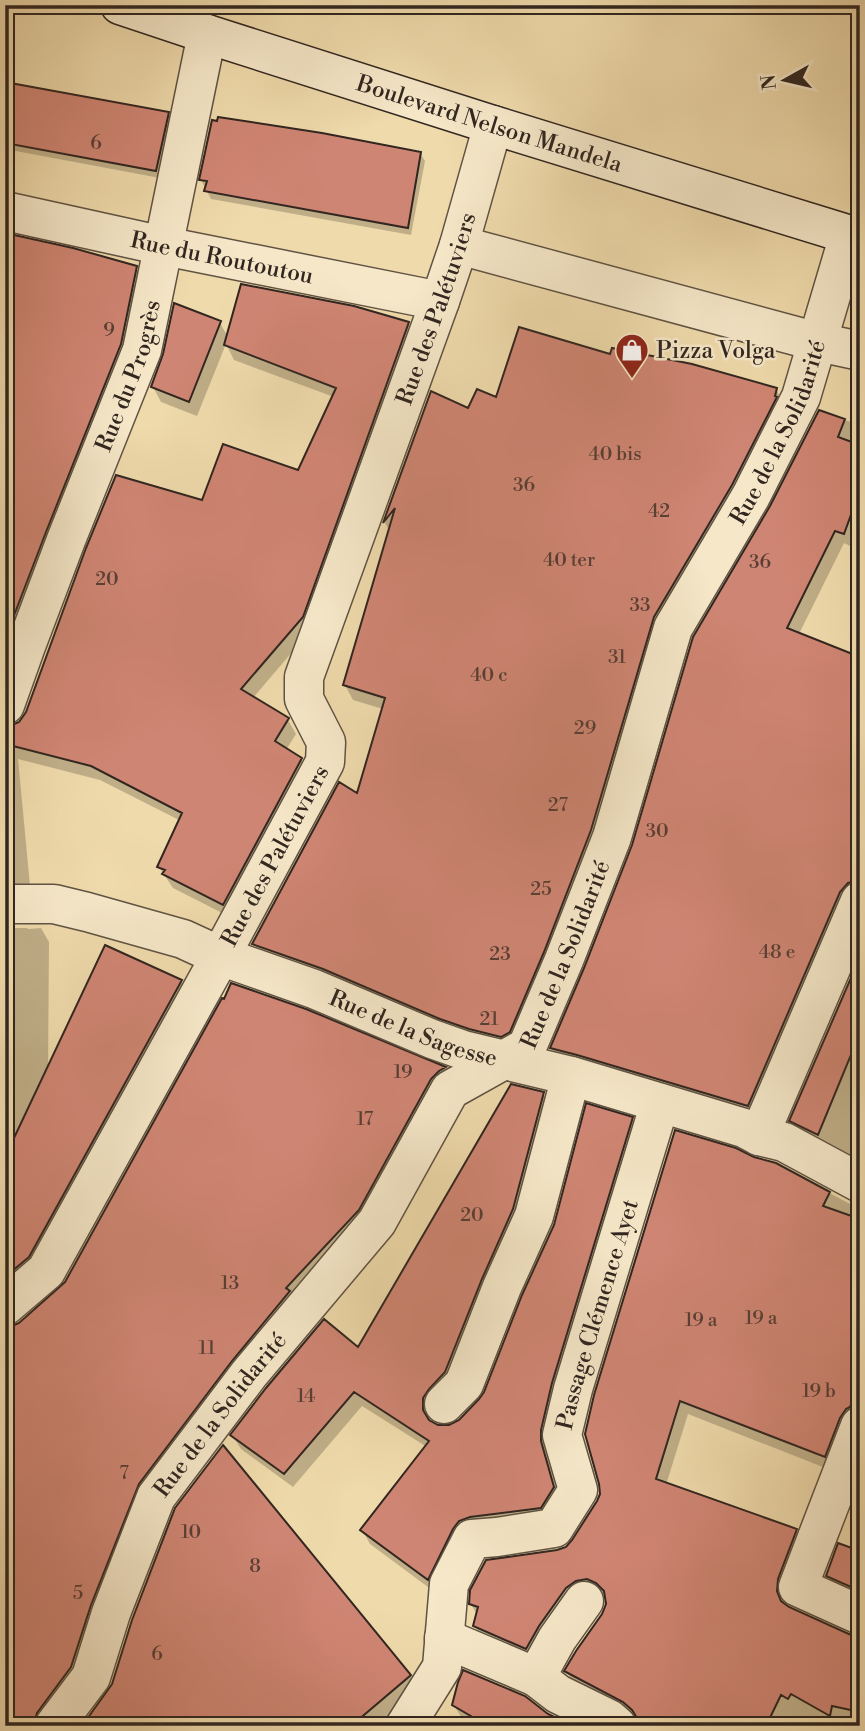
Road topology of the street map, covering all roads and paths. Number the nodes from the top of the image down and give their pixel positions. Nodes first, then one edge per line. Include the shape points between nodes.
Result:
1 (120, 5) edge
2 (206, 34) junction
3 (493, 125) junction
4 (5, 211) edge
5 (854, 236) edge
6 (459, 245) junction
7 (164, 246) junction
8 (440, 301) junction
9 (818, 342) junction
10 (860, 351) edge
11 (5, 705) edge
12 (860, 901) edge
13 (5, 904) edge
14 (220, 956) junction
15 (504, 1060) junction
16 (571, 1076) junction
17 (660, 1102) junction
18 (759, 1136) junction
19 (860, 1183) edge
20 (5, 1306) edge
21 (444, 1404) dead end
22 (860, 1426) edge
23 (584, 1601) dead end
24 (860, 1615) edge
25 (444, 1638) junction
26 (536, 1677) junction
27 (54, 1726) edge
28 (405, 1726) edge
29 (617, 1726) edge

1 - 2 street, Boulevard Nelson Mandela
2 - 3 street, Boulevard Nelson Mandela
2 - 7 street, Rue du Progrès
3 - 5 street, Boulevard Nelson Mandela
3 - 6 street, Rue des Palétuviers
4 - 7 street, Rue du Routoutou
5 - 9 street, Rue de la Solidarité
6 - 8 street, Rue des Palétuviers
6 - 9 street
7 - 8 street, Rue du Routoutou
7 - 11 street, Rue du Progrès via 142,350
8 - 14 street, Rue des Palétuviers via 304,677 304,699 326,742 325,762
9 - 10 street
9 - 15 street, Rue de la Solidarité via 800,397 751,496 673,628 608,849 527,1047
12 - 18 street
13 - 14 street, Rue de la Sagesse via 54,904 183,939
14 - 15 street, Rue de la Sagesse via 314,989 432,1039
14 - 20 street, Rue des Palétuviers via 46,1271
15 - 16 street, Rue de la Sagesse
15 - 27 street, Rue de la Solidarité via 450,1090 377,1222 249,1374 156,1497 91,1677
16 - 17 street, Rue de la Sagesse
16 - 21 street via 534,1216 464,1384
17 - 18 street, Rue de la Sagesse
17 - 25 street, Passage Clémence Ayet via 562,1435 578,1490 554,1528 472,1539 449,1584
18 - 19 street, Rue de la Sagesse via 784,1142
22 - 24 street via 799,1587
23 - 26 street
25 - 26 street
25 - 28 street, Passage Clémence Ayet via 442,1667
26 - 29 street

